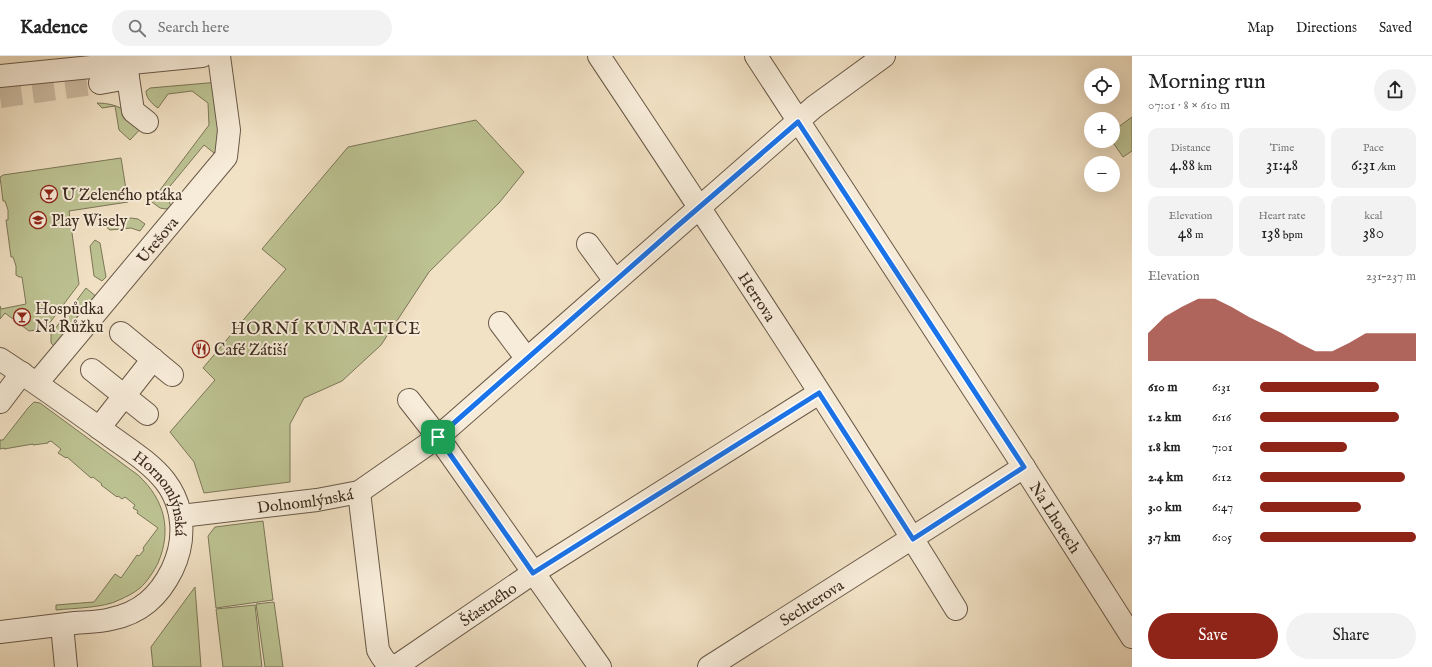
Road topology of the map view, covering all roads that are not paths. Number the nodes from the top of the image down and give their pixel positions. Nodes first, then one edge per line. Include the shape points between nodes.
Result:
1 (202, 56) edge
2 (219, 56) edge
3 (599, 56) edge
4 (756, 56) edge
5 (884, 56) edge
6 (127, 71) junction
7 (0, 76) edge
8 (100, 83) tunnel mouth
9 (146, 122) dead end
10 (798, 122) junction
11 (700, 207) junction
12 (588, 244) dead end
13 (615, 281) junction
14 (500, 323) dead end
15 (121, 333) dead end
16 (0, 359) edge
17 (153, 359) junction
18 (527, 359) junction
19 (92, 370) dead end
20 (172, 375) dead end
21 (30, 378) junction
22 (819, 393) junction
23 (125, 396) junction
24 (409, 400) dead end
25 (0, 402) edge
26 (147, 414) dead end
27 (99, 428) junction
28 (438, 437) junction
29 (1024, 467) junction
30 (359, 492) junction
31 (181, 516) junction
32 (913, 539) junction
33 (533, 573) junction
34 (956, 609) dead end
35 (62, 625) junction
36 (0, 632) edge
37 (1132, 637) edge
38 (66, 667) edge
39 (600, 667) edge
40 (709, 667) edge

1 - 6 street
2 - 21 street, Urešova via 229,130 226,157
3 - 11 street, Herrova
4 - 10 street, Na Lhotech
5 - 10 street, Dolnomlýnská via 814,107
6 - 7 street
6 - 8 street
6 - 9 street via 133,111
10 - 11 street, Dolnomlýnská
10 - 29 street, Na Lhotech
11 - 13 street, Dolnomlýnská
11 - 22 street, Herrova
12 - 13 street
13 - 18 street, Dolnomlýnská
14 - 18 street
15 - 17 street
16 - 21 street, Hornomlýnská
17 - 20 street
17 - 23 street
18 - 28 street, Dolnomlýnská
19 - 23 street
21 - 25 street, Urešova
21 - 27 street, Hornomlýnská
22 - 32 street, Herrova
22 - 33 street, Šťastného
23 - 26 street
23 - 27 street
24 - 28 street
27 - 31 street, Hornomlýnská via 149,465 165,482
28 - 30 street, Dolnomlýnská
28 - 33 street
29 - 32 street, Sechterova
29 - 37 street, Na Lhotech
30 - 31 street, Dolnomlýnská via 317,500
30 - 33 street, Šťastného via 378,650 392,666 398,665
31 - 35 street, Hornomlýnská via 182,540 177,559 159,592 146,604 111,619
32 - 34 street
32 - 40 street, Sechterova
33 - 39 street
35 - 36 street, Hornomlýnská
35 - 38 street

